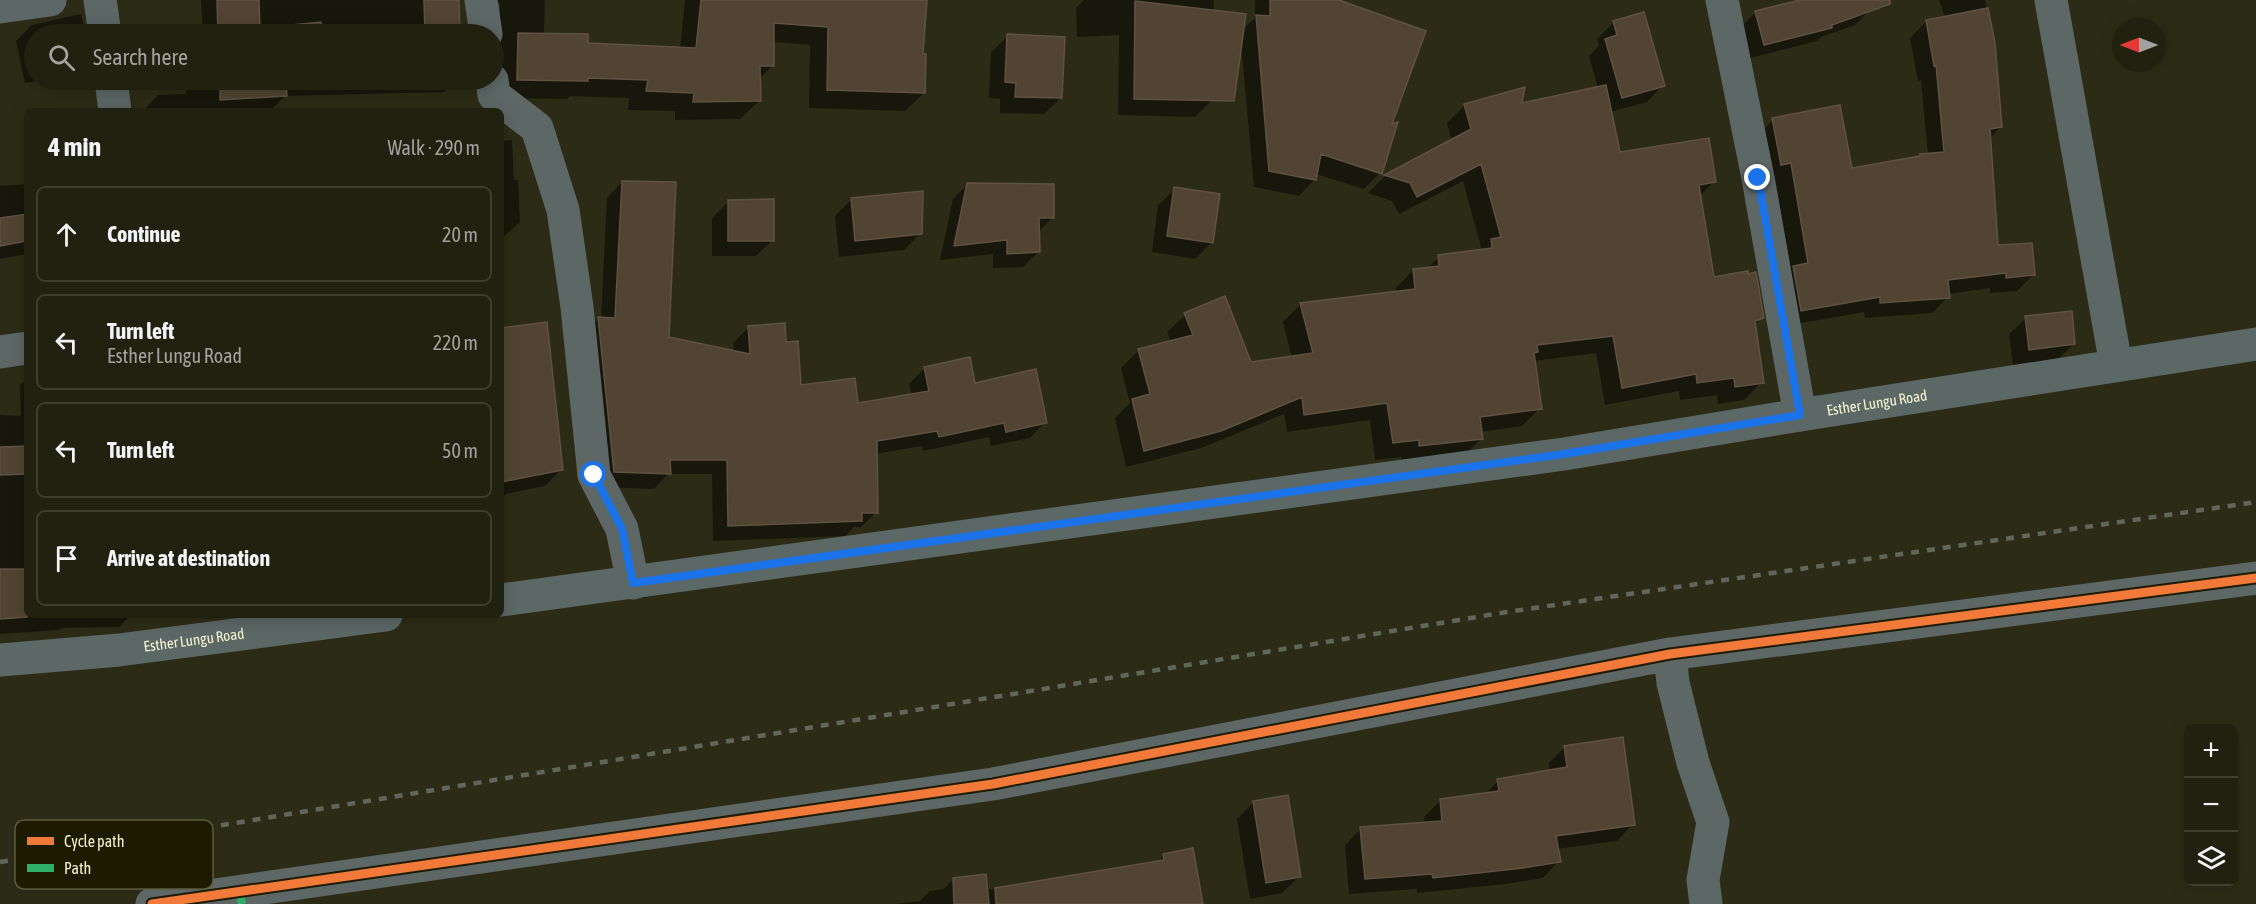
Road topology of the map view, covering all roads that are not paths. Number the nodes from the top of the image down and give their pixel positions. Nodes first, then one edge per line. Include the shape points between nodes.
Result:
1 (50, 0) edge
2 (100, 0) edge
3 (481, 0) edge
4 (1722, 0) edge
5 (2051, 0) edge
6 (0, 7) edge
7 (104, 24) edge
8 (485, 24) edge
9 (112, 90) edge
10 (493, 90) edge
11 (115, 108) edge
12 (2256, 344) edge
13 (24, 348) edge
14 (0, 352) edge
15 (2116, 365) junction
16 (1800, 415) junction
17 (2256, 578) edge
18 (633, 583) junction
19 (504, 600) edge
20 (363, 618) edge
21 (1670, 654) junction
22 (0, 660) edge
23 (152, 904) edge
24 (1706, 904) edge

1 - 6 street
2 - 7 street
3 - 8 street
4 - 16 street
5 - 15 street
9 - 11 street
10 - 18 street via 494,95 537,128 563,210 594,475 622,529
12 - 15 street, Esther Lungu Road
13 - 14 street
15 - 16 street, Esther Lungu Road
16 - 18 street, Esther Lungu Road via 1564,454
17 - 21 street
18 - 19 street, Esther Lungu Road
20 - 22 street, Esther Lungu Road via 119,650
21 - 23 street via 993,784
21 - 24 street via 1693,764 1713,822 1703,880

